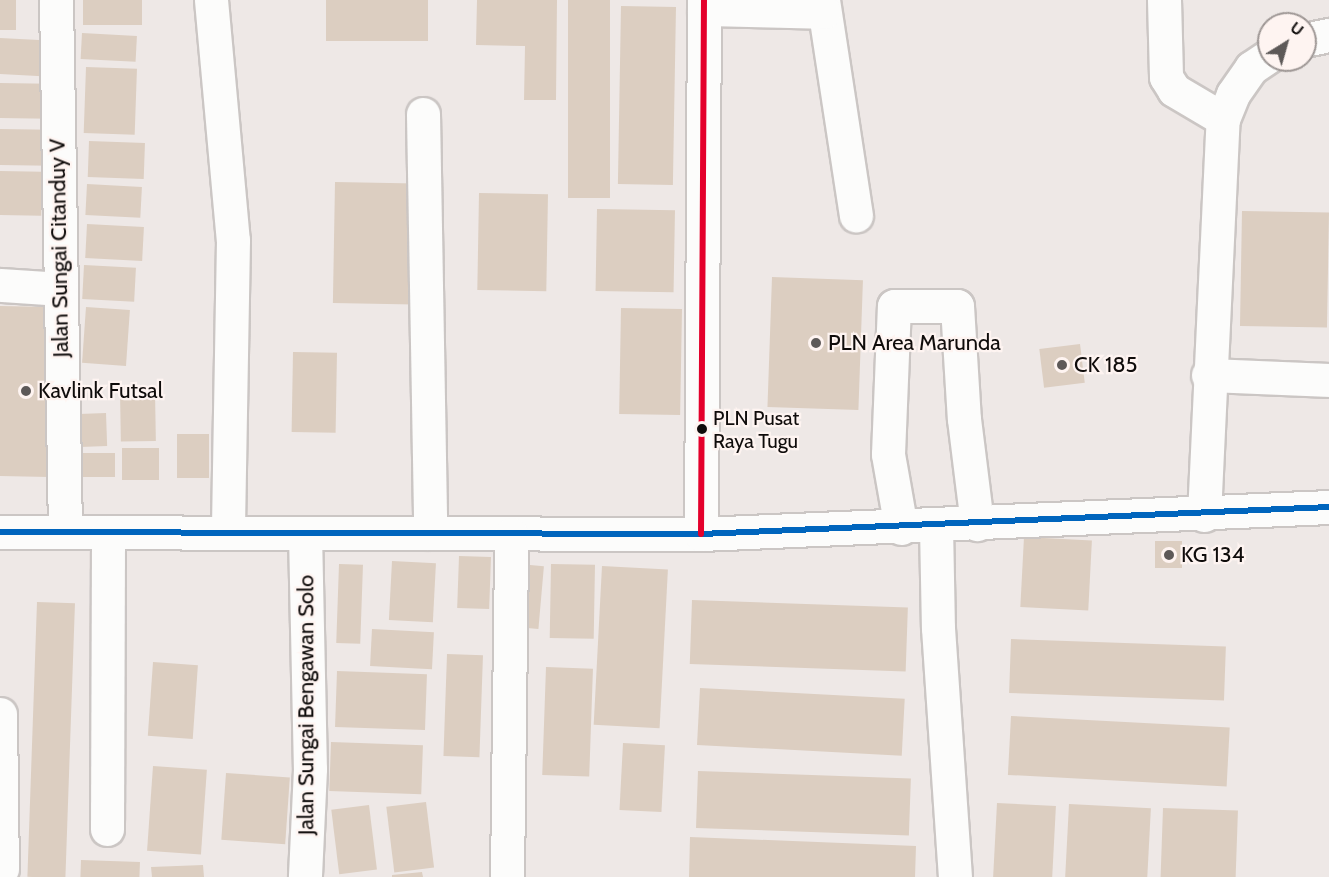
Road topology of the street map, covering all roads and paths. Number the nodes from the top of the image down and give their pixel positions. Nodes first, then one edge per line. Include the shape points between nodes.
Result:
1 (57, 0) edge
2 (211, 0) edge
3 (1164, 0) edge
4 (704, 4) edge
5 (823, 6) edge
6 (1257, 66) edge
7 (423, 114) dead end
8 (1223, 119) junction
9 (856, 215) dead end
10 (0, 285) edge
11 (60, 289) junction
12 (1209, 375) junction
13 (1329, 380) edge
14 (1329, 507) edge
15 (1204, 515) junction
16 (977, 524) junction
17 (936, 526) junction
18 (901, 528) junction
19 (0, 532) edge
20 (65, 532) junction
21 (108, 532) junction
22 (228, 532) junction
23 (305, 533) junction
24 (430, 533) junction
25 (511, 534) junction
26 (701, 534) junction
27 (0, 714) edge
28 (107, 830) dead end
29 (2, 869) dead end
30 (305, 877) edge
31 (507, 877) edge
32 (955, 877) edge

1 - 11 street, Jalan Sungai Citanduy V
2 - 22 street via 233,240
3 - 8 street via 1166,77 1174,90
4 - 5 street
4 - 26 street
5 - 9 street
6 - 8 street via 1233,93
7 - 24 street
8 - 12 street
10 - 11 street
11 - 20 street, Jalan Sungai Citanduy V
12 - 13 street
12 - 15 street
14 - 15 street
15 - 16 street
16 - 17 street
16 - 18 street via 964,419 957,306 894,306 888,454
17 - 18 street
17 - 32 street via 938,628
18 - 26 street
19 - 20 street
20 - 21 street
21 - 22 street
21 - 28 street
22 - 23 street
23 - 24 street
23 - 30 street, Jalan Sungai Bengawan Solo via 310,769
24 - 25 street
25 - 26 street
25 - 31 street
27 - 29 street

